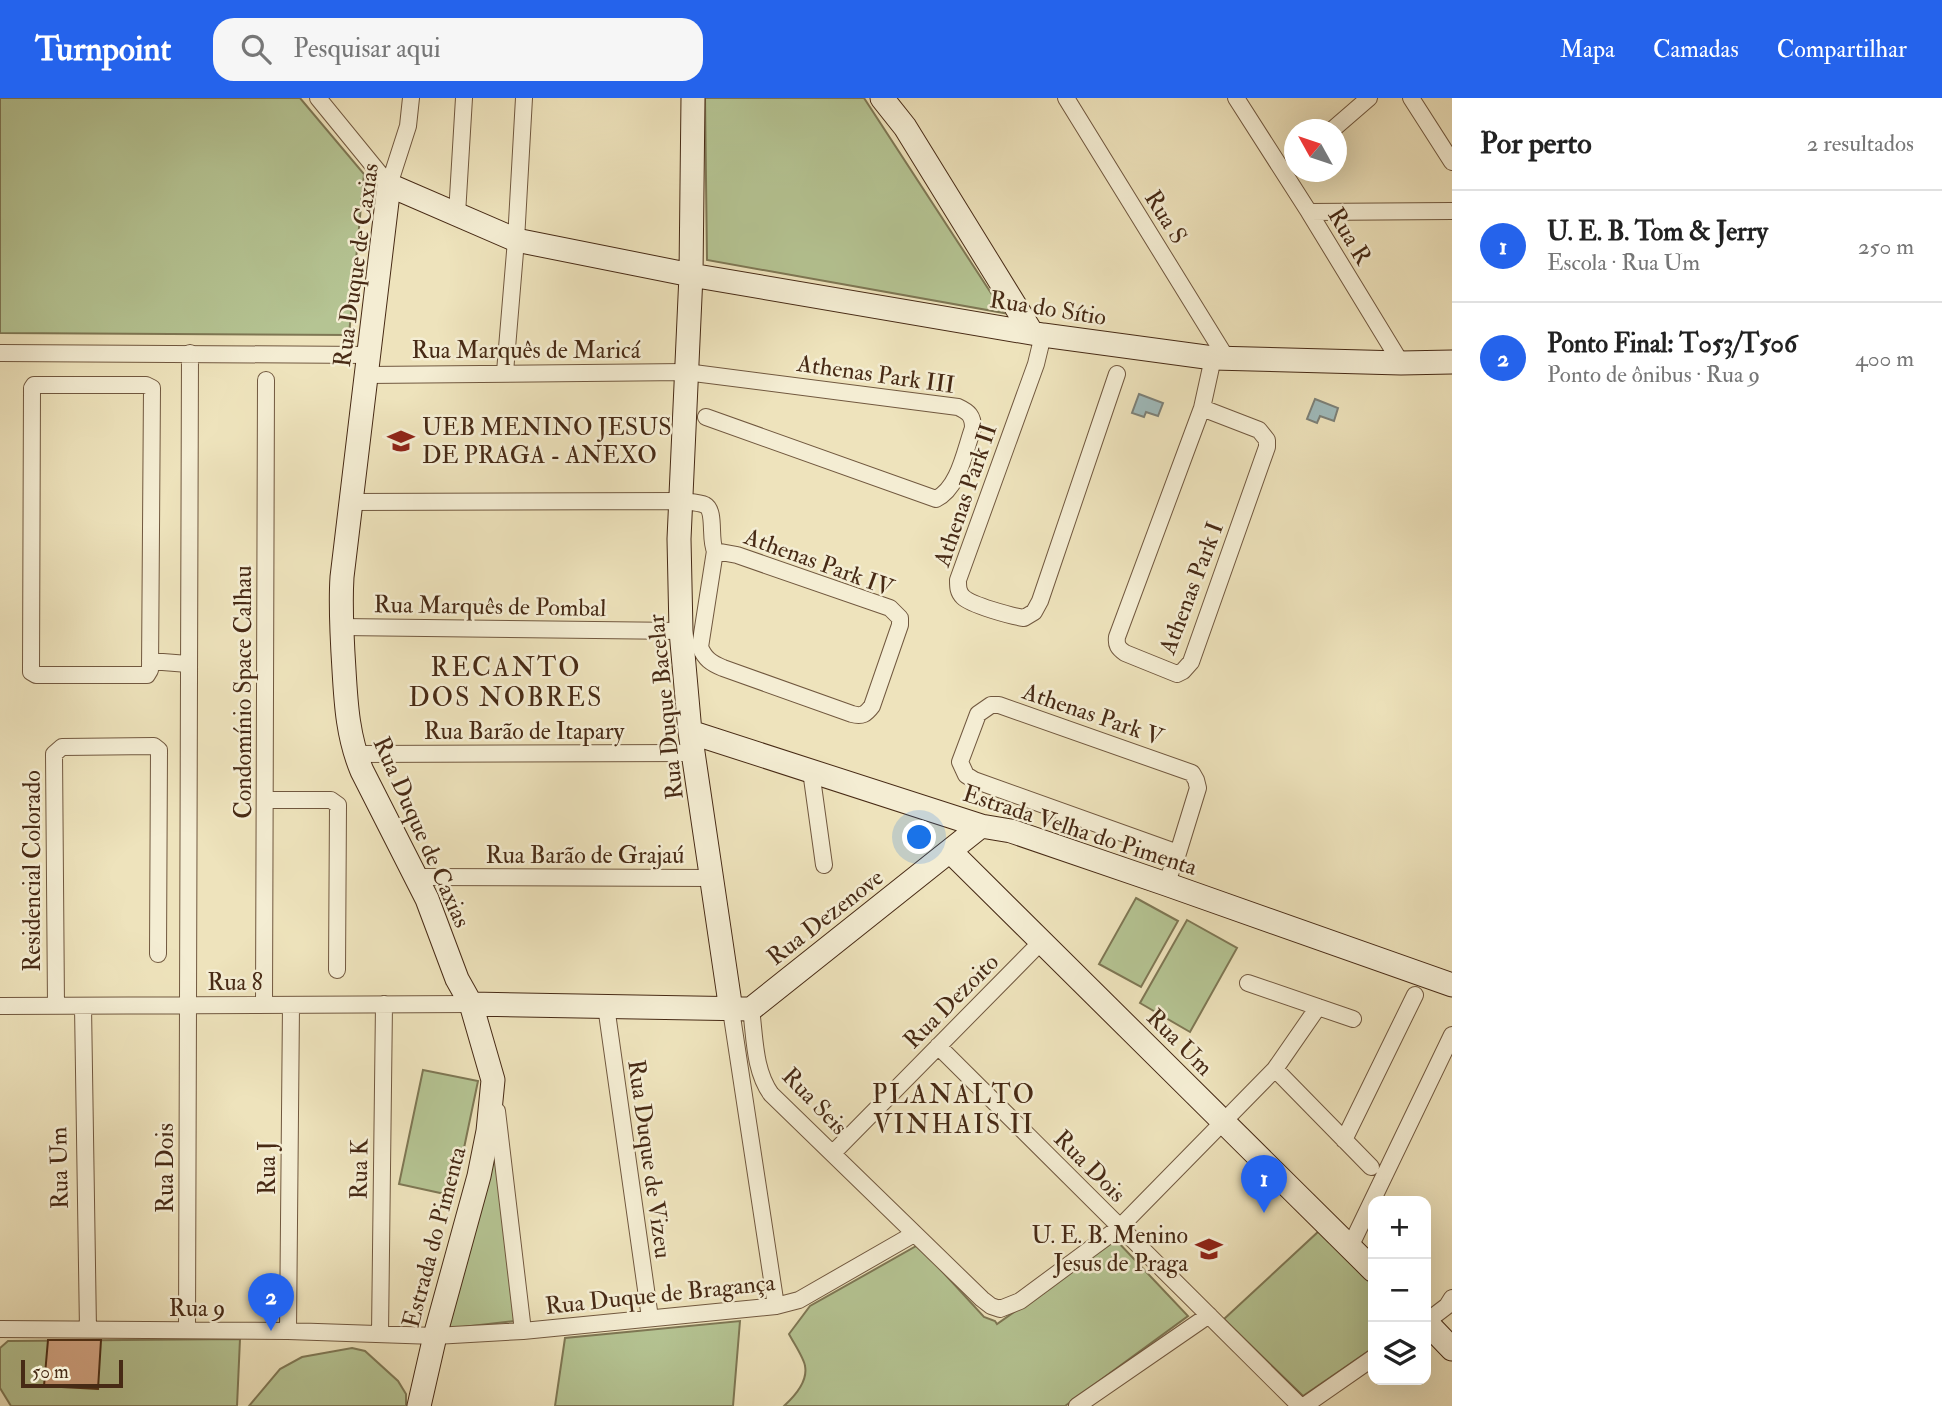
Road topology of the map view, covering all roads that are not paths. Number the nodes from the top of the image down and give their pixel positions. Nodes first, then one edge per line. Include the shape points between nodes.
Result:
1 (318, 98) edge
2 (411, 98) edge
3 (464, 98) edge
4 (524, 98) edge
5 (692, 98) edge
6 (882, 98) edge
7 (1066, 98) edge
8 (1237, 98) edge
9 (1369, 98) edge
10 (1411, 98) edge
11 (1345, 119) edge
12 (1284, 159) edge
13 (1452, 162) edge
14 (1296, 182) edge
15 (390, 185) junction
16 (1452, 211) edge
17 (1310, 212) junction
18 (457, 214) junction
19 (516, 240) junction
20 (691, 275) junction
21 (1038, 334) junction
22 (0, 353) edge
23 (190, 353) junction
24 (1220, 359) junction
25 (1452, 362) edge
26 (1401, 363) junction
27 (369, 365) junction
28 (505, 372) junction
29 (686, 372) junction
30 (1116, 374) dead end
31 (266, 380) dead end
32 (1202, 408) junction
33 (706, 417) dead end
34 (681, 501) junction
35 (351, 502) junction
36 (715, 551) junction
37 (341, 627) junction
38 (681, 631) junction
39 (150, 661) junction
40 (188, 664) junction
41 (692, 742) junction
42 (355, 754) junction
43 (811, 771) junction
44 (265, 800) junction
45 (981, 826) junction
46 (950, 850) junction
47 (1178, 853) junction
48 (824, 865) dead end
49 (417, 877) junction
50 (711, 878) junction
51 (1166, 884) junction
52 (1042, 942) junction
53 (158, 954) dead end
54 (337, 970) dead end
55 (1248, 983) dead end
56 (1452, 985) edge
57 (1415, 995) dead end
58 (384, 1004) junction
59 (471, 1004) junction
60 (188, 1005) junction
61 (264, 1005) junction
62 (291, 1005) junction
63 (0, 1006) edge
64 (56, 1006) junction
65 (83, 1006) junction
66 (606, 1006) junction
67 (1318, 1007) junction
68 (741, 1010) junction
69 (1353, 1019) dead end
70 (1452, 1035) edge
71 (938, 1046) junction
72 (1275, 1069) junction
73 (493, 1080) junction
74 (1223, 1122) junction
75 (1344, 1140) junction
76 (833, 1153) junction
77 (1371, 1167) dead end
78 (1120, 1227) junction
79 (914, 1234) junction
80 (1354, 1237) junction
81 (1368, 1261) edge
82 (1452, 1298) edge
83 (776, 1306) junction
84 (1209, 1315) junction
85 (650, 1318) junction
86 (1431, 1318) edge
87 (1431, 1327) edge
88 (0, 1329) edge
89 (88, 1330) junction
90 (187, 1330) junction
91 (288, 1331) junction
92 (523, 1331) junction
93 (380, 1334) junction
94 (435, 1336) junction
95 (1452, 1349) edge
96 (1368, 1361) edge
97 (419, 1406) edge
98 (1077, 1406) edge
99 (1302, 1406) edge

1 - 15 street
2 - 15 street, Rua Duque de Caxias via 408,126
3 - 18 street
4 - 19 street
5 - 20 main road, Rua Duque Bacelar
6 - 21 main road
7 - 24 street, Rua S
8 - 12 street, Rua R
9 - 11 street
10 - 13 street
14 - 17 street, Rua R
15 - 18 main road, Rua do Sítio
15 - 27 main road, Rua Duque de Caxias
16 - 17 street
17 - 26 street, Rua R
18 - 19 main road, Rua do Sítio
19 - 20 main road, Rua do Sítio
19 - 28 street
20 - 21 main road, Rua do Sítio
20 - 29 main road, Rua Duque Bacelar
21 - 24 main road, Rua do Sítio
21 - 30 street, Athenas Park II via 1036,364 958,580 957,589 971,602 1016,617 1034,612
22 - 23 street, Rua Marquês de Maricá
23 - 27 street, Rua Marquês de Maricá
23 - 40 street, Rua Dois via 183,634
24 - 26 main road, Rua do Sítio
24 - 32 street, Athenas Park I
25 - 26 main road, Rua do Sítio
27 - 28 street, Rua Marquês de Maricá
27 - 35 main road, Rua Duque de Caxias
28 - 29 street, Rua Marquês de Maricá
29 - 33 street, Athenas Park III via 958,407 973,418 973,428 953,486 936,499
29 - 34 main road, Rua Duque Bacelar
31 - 44 street, Condomínio Space Calhau
32 - 32 street, Athenas Park I via 1117,637 1119,649 1125,653 1177,674 1191,662 1267,447 1259,430
34 - 35 street
34 - 36 street, Athenas Park IV via 709,509
34 - 38 main road, Rua Duque Bacelar
35 - 37 main road, Rua Duque de Caxias
36 - 36 street, Athenas Park IV via 700,647 704,657 852,714 866,713 900,625 895,611
37 - 38 street, Rua Marquês de Pombal
37 - 42 main road, Rua Duque de Caxias
38 - 41 main road, Rua Duque Bacelar
39 - 39 street via 152,388 34,385 31,672 145,675
39 - 40 street
40 - 60 street, Rua Dois
41 - 42 street, Rua Barão de Itapary
41 - 43 main road, Estrada Velha do Pimenta
41 - 50 main road, Rua Duque Bacelar
42 - 49 main road, Rua Duque de Caxias
43 - 45 main road, Estrada Velha do Pimenta
43 - 48 street
44 - 54 street via 331,800 338,805
44 - 61 street, Condomínio Space Calhau
45 - 46 main road, Rua Dezenove
45 - 51 main road, Estrada Velha do Pimenta via 1011,831
46 - 52 main road, Rua Um
46 - 68 main road, Rua Dezenove
47 - 47 street, Athenas Park V via 1198,788 1192,773 999,705 978,714 960,762 966,775
47 - 51 street, Athenas Park V
49 - 50 street, Rua Barão de Grajaú
49 - 59 main road, Rua Duque de Caxias
50 - 68 main road, Rua Duque Bacelar
51 - 56 main road, Estrada Velha do Pimenta
52 - 71 street, Rua Dezoito
52 - 74 main road, Rua Um
53 - 64 street, Residencial Colorado via 159,750 154,746 62,747 54,754
55 - 67 street
57 - 75 street
58 - 59 street, Rua 8
58 - 62 street, Rua 8
58 - 93 street, Rua K
59 - 66 main road
59 - 73 main road, Rua Duque de Caxias
60 - 61 street, Rua 8
60 - 65 street, Rua 8
60 - 90 street, Rua Dois
61 - 62 street, Rua 8
62 - 91 street, Rua J
63 - 64 street, Rua 8
64 - 65 street, Rua 8
65 - 89 street, Rua Um
66 - 68 main road
66 - 85 street, Rua Duque de Vizeu
67 - 69 street
67 - 72 street
68 - 76 street, Rua Seis via 764,1084
68 - 83 street, Rua Duque Bacelar
70 - 80 street
71 - 76 street, Rua Dezoito
71 - 78 street, Rua Dois
72 - 74 street
72 - 75 street
73 - 92 street, Rua Duque de Caxias
73 - 94 main road, Estrada do Pimenta via 479,1177
74 - 78 street
74 - 80 main road, Rua Um
75 - 77 street
76 - 79 street, Rua Seis
78 - 79 street, Rua Seis via 1020,1301 1000,1309 982,1299
78 - 84 street, Rua Dois
79 - 83 street, Rua Duque de Bragança via 799,1300
80 - 81 main road, Rua Um
82 - 86 street
83 - 85 street, Rua Duque de Bragança
84 - 98 street
84 - 99 street, Rua Dois
85 - 92 street, Rua Duque de Bragança
87 - 95 main road
88 - 89 street, Rua 9
89 - 90 street, Rua 9
90 - 91 street, Rua 9
91 - 93 street, Rua 9
92 - 94 street, Rua Duque de Bragança
93 - 94 street, Rua 9
94 - 97 main road, Estrada do Pimenta
96 - 99 street

